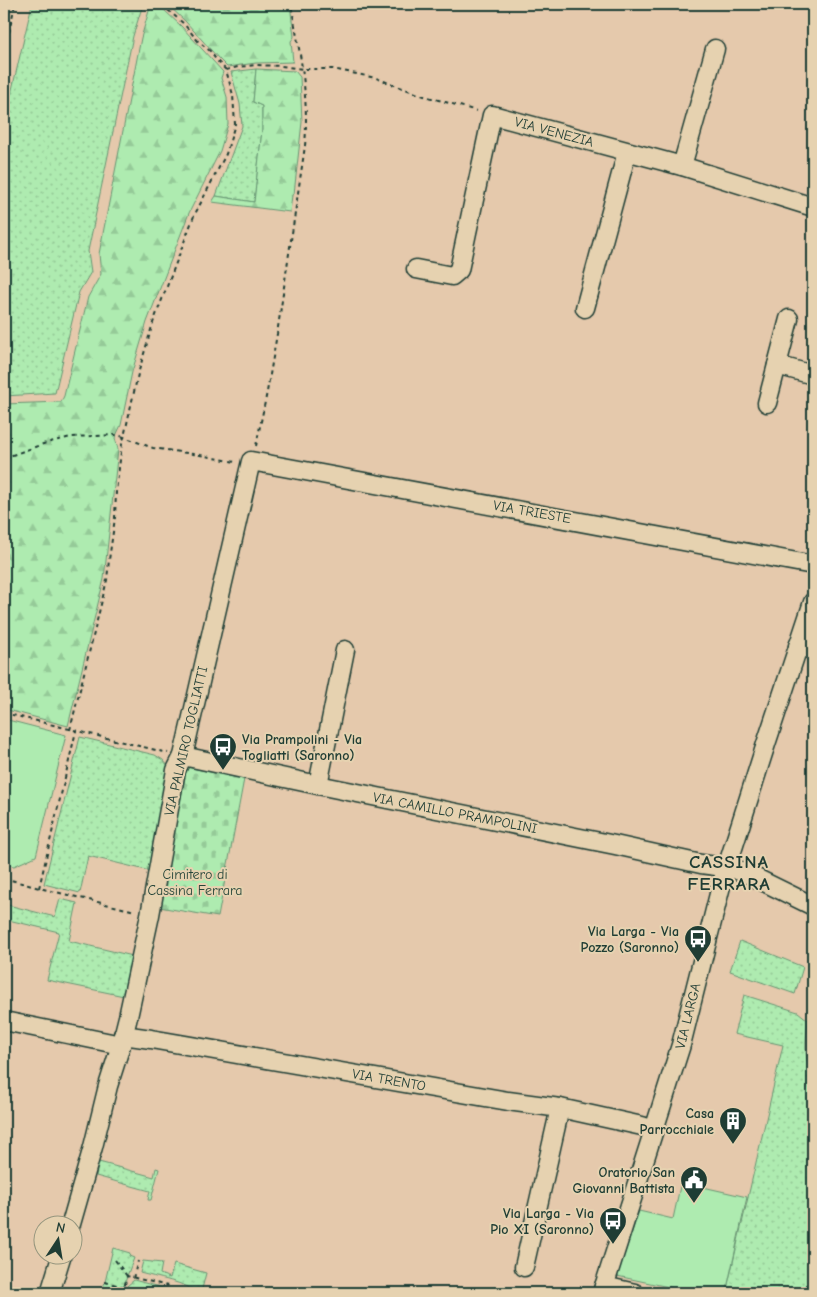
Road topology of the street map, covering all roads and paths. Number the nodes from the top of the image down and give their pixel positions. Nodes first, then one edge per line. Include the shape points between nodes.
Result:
1 (16, 4) edge
2 (162, 4) edge
3 (291, 4) edge
4 (716, 49) dead end
5 (4, 56) edge
6 (303, 69) junction
7 (226, 70) junction
8 (492, 115) junction
9 (627, 152) junction
10 (682, 166) junction
11 (813, 207) edge
12 (416, 269) dead end
13 (585, 308) dead end
14 (789, 319) dead end
15 (777, 364) junction
16 (813, 374) edge
17 (767, 403) dead end
18 (124, 437) junction
19 (4, 458) edge
20 (251, 461) junction
21 (813, 564) edge
22 (812, 610) edge
23 (806, 648) edge
24 (345, 650) dead end
25 (4, 714) edge
26 (70, 730) junction
27 (76, 731) junction
28 (183, 756) junction
29 (318, 785) junction
30 (726, 867) junction
31 (4, 878) edge
32 (39, 888) junction
33 (813, 906) edge
34 (150, 915) junction
35 (4, 1022) edge
36 (122, 1040) junction
37 (560, 1108) junction
38 (654, 1130) junction
39 (75, 1214) edge
40 (115, 1260) dead end
41 (138, 1261) dead end
42 (59, 1264) edge
43 (524, 1266) dead end
44 (127, 1276) junction
45 (133, 1278) junction
46 (105, 1282) dead end
47 (124, 1286) junction
48 (216, 1290) dead end
49 (603, 1290) edge
50 (171, 1291) junction
51 (50, 1293) edge
52 (122, 1293) edge
53 (165, 1293) edge
54 (188, 1293) edge
55 (211, 1293) edge
56 (636, 1293) edge

1 - 5 path
2 - 7 path
3 - 6 path
4 - 10 street
6 - 7 path via 256,65
6 - 8 path via 333,69 376,78 421,95
6 - 20 path via 307,122 302,169 267,392
7 - 18 path via 233,94 235,124 226,154 194,216 153,323
8 - 9 street, VIA VENEZIA
8 - 12 street via 459,270 452,276
9 - 10 street, VIA VENEZIA
9 - 13 street
10 - 11 street, VIA VENEZIA
14 - 15 street
15 - 16 street
15 - 17 street
18 - 19 path via 71,437
18 - 20 path via 153,448 242,463
18 - 26 path via 108,580
20 - 21 street, VIA TRIESTE
20 - 28 street, VIA PALMIRO TOGLIATTI
22 - 23 street, VIA LARGA
23 - 30 street, VIA LARGA
24 - 29 street
25 - 26 path
26 - 27 path
27 - 28 path
27 - 32 path
28 - 29 street, VIA CAMILLO PRAMPOLINI
28 - 34 street, VIA PALMIRO TOGLIATTI via 176,770
29 - 30 street, VIA CAMILLO PRAMPOLINI via 698,864
30 - 33 street, VIA CAMILLO PRAMPOLINI
30 - 38 street, VIA LARGA via 681,1045
31 - 32 path
32 - 34 path
34 - 36 street, VIA PALMIRO TOGLIATTI
35 - 36 street, VIA TRENTO
36 - 37 street, VIA TRENTO via 152,1039
36 - 39 street, VIA PALMIRO TOGLIATTI
37 - 38 street, VIA TRENTO
37 - 43 street
38 - 49 street, VIA LARGA
40 - 44 path
41 - 45 path
42 - 51 street
44 - 45 path
44 - 47 path
45 - 50 path via 168,1286
46 - 47 path
47 - 52 path
48 - 55 path
49 - 56 street
50 - 53 path
50 - 54 path

